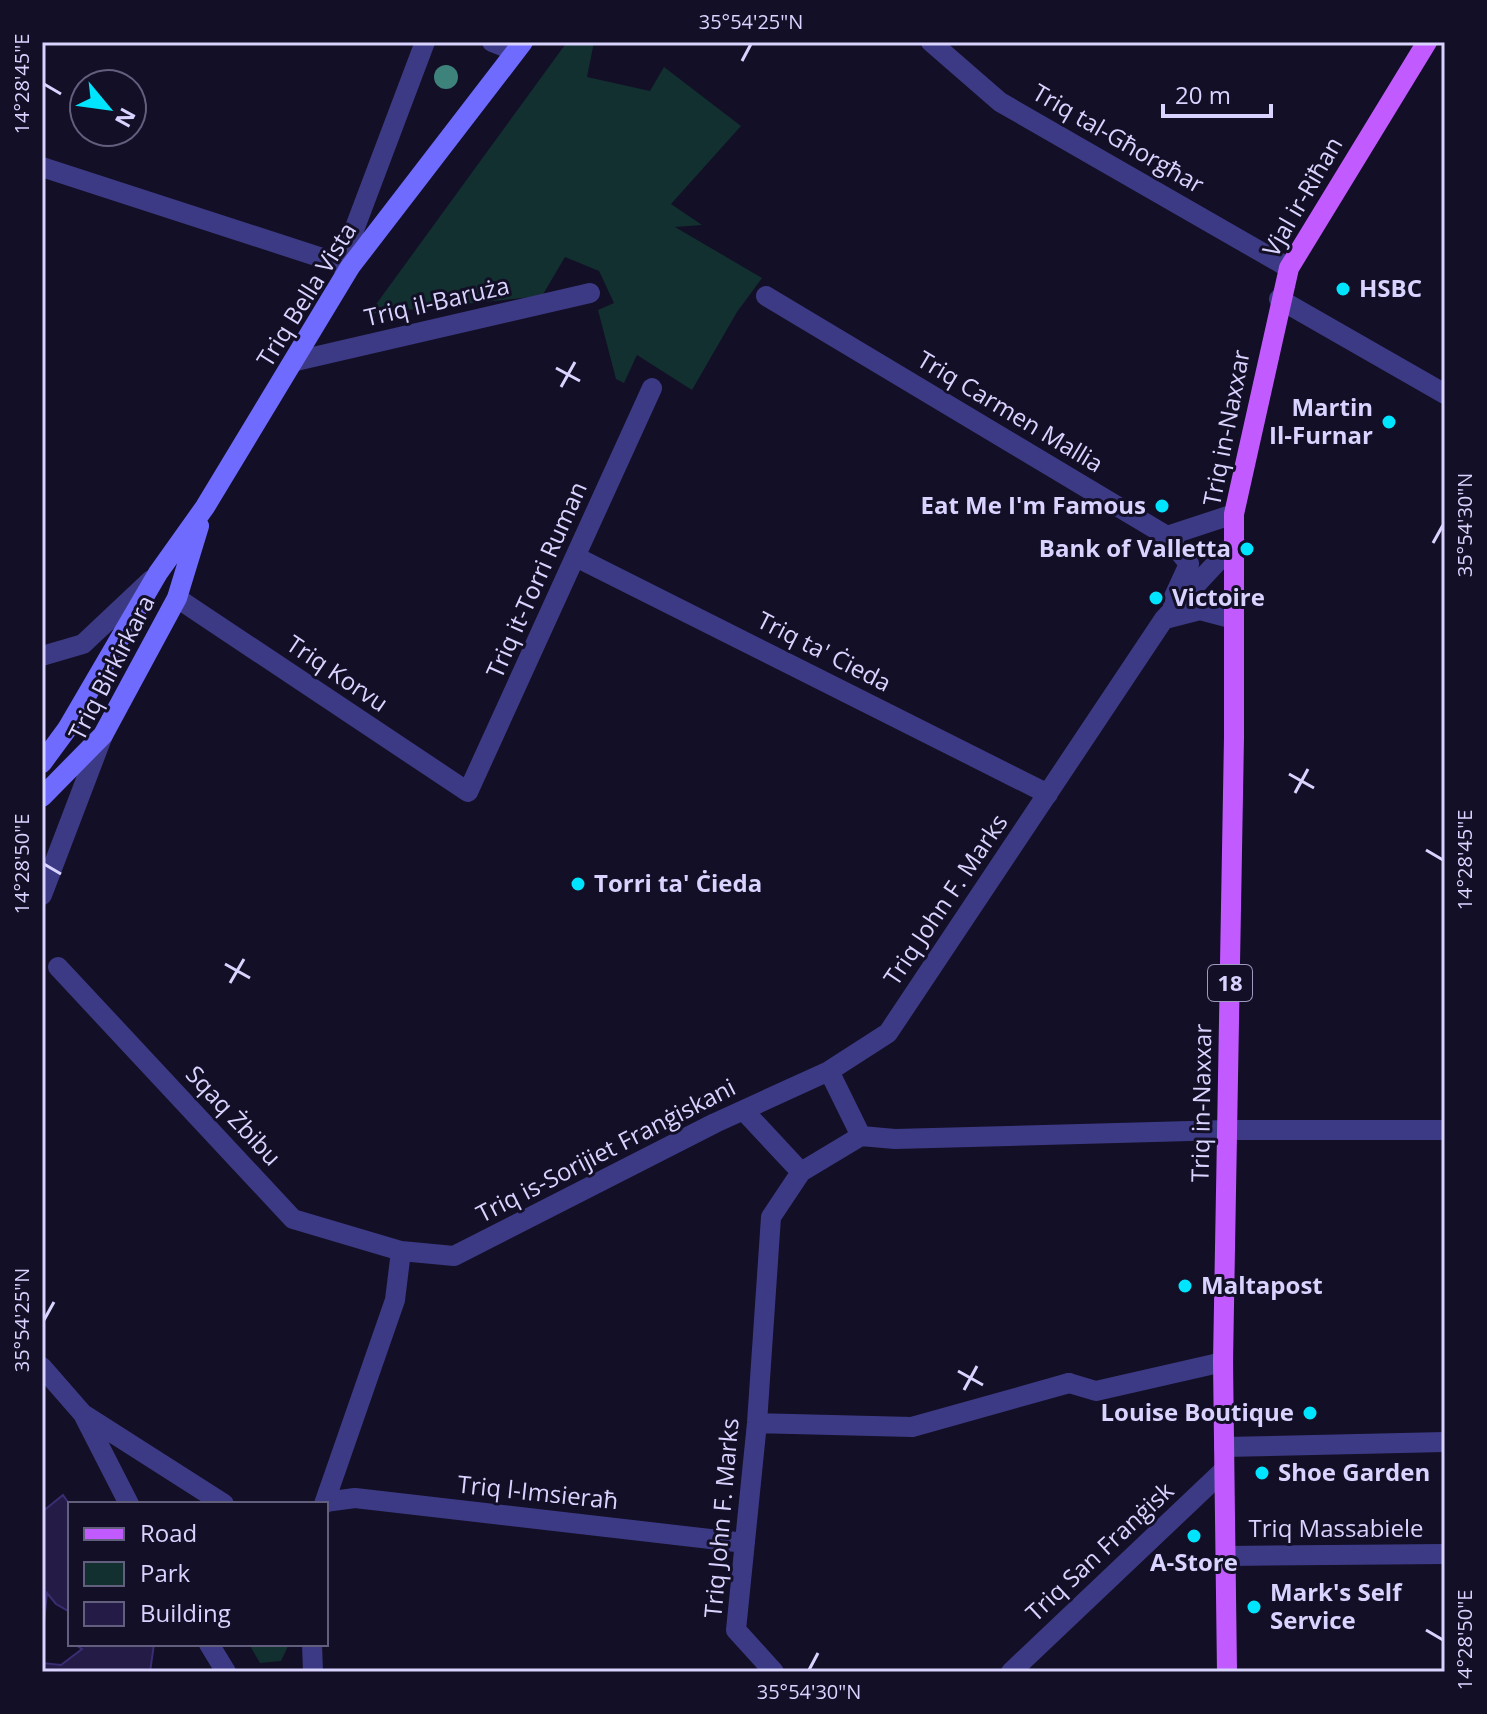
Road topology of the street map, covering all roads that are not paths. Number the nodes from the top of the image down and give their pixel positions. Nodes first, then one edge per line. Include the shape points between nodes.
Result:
1 (425, 42) edge
2 (492, 42) edge
3 (931, 42) edge
4 (1427, 42) edge
5 (519, 46) edge
6 (42, 167) edge
7 (350, 267) junction
8 (1289, 268) junction
9 (590, 293) dead end
10 (766, 296) dead end
11 (1279, 299) junction
12 (296, 361) junction
13 (652, 388) dead end
14 (1445, 394) edge
15 (205, 507) junction
16 (1234, 514) junction
17 (1167, 536) junction
18 (1235, 543) junction
19 (576, 557) junction
20 (158, 573) junction
21 (177, 598) junction
22 (1164, 619) junction
23 (1234, 619) junction
24 (42, 656) edge
25 (103, 735) junction
26 (42, 763) edge
27 (468, 792) joint
28 (1048, 794) junction
29 (42, 797) edge
30 (42, 895) edge
31 (58, 967) dead end
32 (829, 1071) junction
33 (744, 1111) junction
34 (1227, 1130) junction
35 (1445, 1130) edge
36 (861, 1136) junction
37 (801, 1172) junction
38 (401, 1251) junction
39 (1223, 1362) junction
40 (42, 1367) edge
41 (83, 1414) junction
42 (757, 1423) junction
43 (1445, 1442) edge
44 (1224, 1447) junction
45 (1224, 1470) junction
46 (128, 1502) edge
47 (221, 1502) edge
48 (325, 1502) edge
49 (328, 1502) edge
50 (745, 1543) junction
51 (1445, 1554) edge
52 (1226, 1556) junction
53 (210, 1646) edge
54 (312, 1646) edge
55 (226, 1672) edge
56 (313, 1672) edge
57 (774, 1672) edge
58 (1011, 1672) edge
59 (1227, 1672) edge

1 - 7 street via 354,230
2 - 5 street
3 - 8 street, Triq tal-Għorgħar via 1000,102
4 - 8 main road, Vjal ir-Riħan
5 - 7 main road, Triq Bella Vista
6 - 7 street
7 - 12 main road, Triq Bella Vista
8 - 11 main road, Vjal ir-Riħan
9 - 12 street, Triq il-Baruża
10 - 17 street, Triq Carmen Mallia
11 - 14 street
11 - 16 main road, Triq in-Naxxar / 18
12 - 15 main road, Triq Bella Vista
13 - 19 street, Triq it-Torri Ruman
15 - 20 main road
15 - 21 main road, Triq Birkirkara
16 - 17 street
16 - 18 main road, Triq in-Naxxar / 18
17 - 22 street, Triq John F. Marks via 1189,564
18 - 22 street, Triq John F. Marks
18 - 23 main road, Triq in-Naxxar / 18
19 - 27 street, Triq it-Torri Ruman
19 - 28 street, Triq ta' Ċieda
20 - 24 street via 83,644
20 - 26 main road
21 - 25 main road, Triq Birkirkara
21 - 27 street, Triq Korvu
22 - 23 street via 1200,610
22 - 28 street, Triq John F. Marks
23 - 34 main road, Triq in-Naxxar / 18
25 - 29 main road
25 - 30 street, Triq Birkirkara
28 - 32 street, Triq John F. Marks via 888,1033
31 - 38 street, Sqaq Żbibu via 293,1219
32 - 33 street, Triq is-Sorijiet Franġiskani
32 - 36 street
33 - 37 street
33 - 38 street, Triq is-Sorijiet Franġiskani via 454,1256
34 - 35 street
34 - 36 street
34 - 39 main road, Triq in-Naxxar / 18
36 - 37 street, Triq John F. Marks
37 - 42 street, Triq John F. Marks via 771,1217
38 - 48 street via 395,1300
39 - 42 street via 1096,1391 1069,1383 912,1427
39 - 44 main road, Triq in-Naxxar / 18
40 - 41 street
41 - 46 street
41 - 47 street
42 - 50 street, Triq John F. Marks
43 - 44 street
44 - 45 main road, Triq in-Naxxar / 18
45 - 52 main road, Triq in-Naxxar / 18
45 - 58 street, Triq San Franġisk
49 - 50 street, Triq l-Imsieraħ via 355,1498
50 - 57 street, Triq John F. Marks via 736,1630
51 - 52 street, Triq Massabiele
52 - 59 main road, Triq in-Naxxar / 18
53 - 55 street
54 - 56 street

